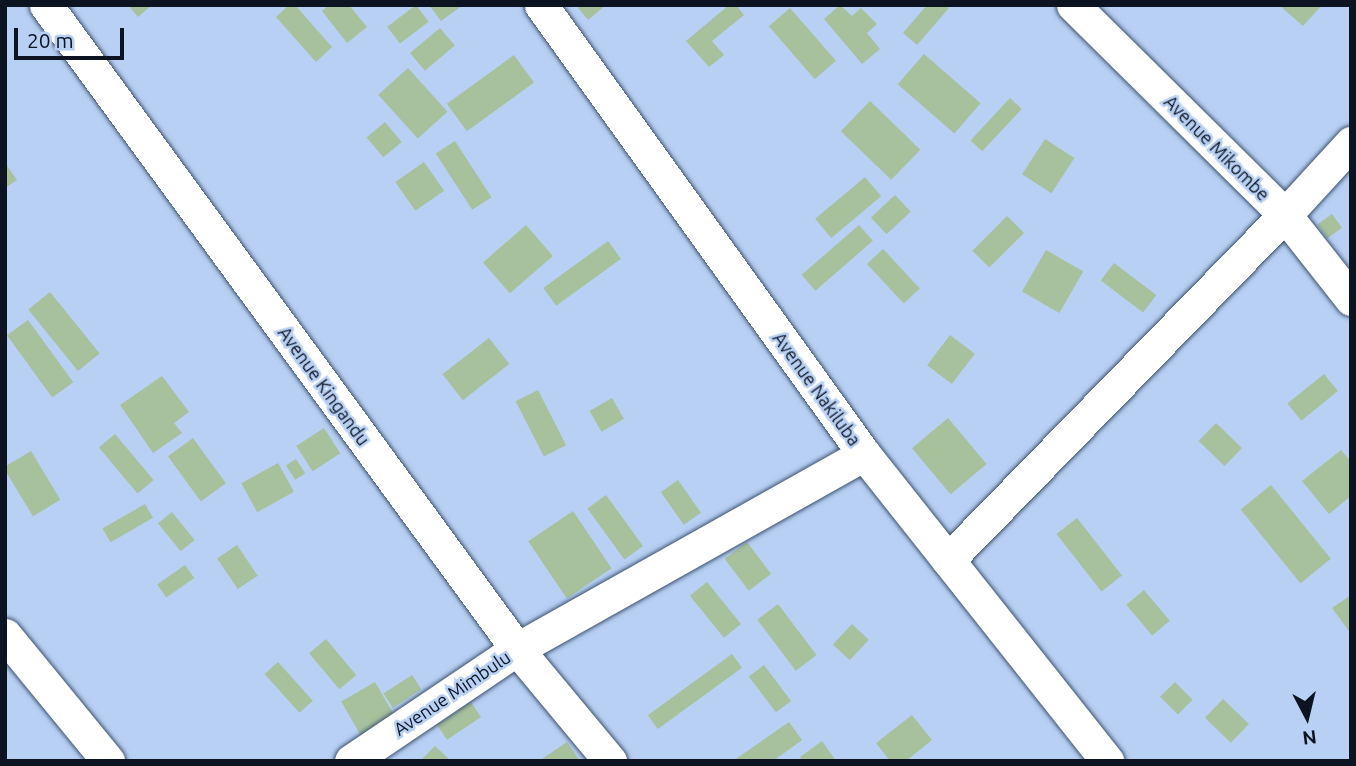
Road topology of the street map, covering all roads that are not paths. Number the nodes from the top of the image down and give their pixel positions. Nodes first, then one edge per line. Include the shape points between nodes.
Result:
1 (46, 5) edge
2 (541, 5) edge
3 (1073, 5) edge
4 (1351, 142) edge
5 (1285, 215) junction
6 (1351, 299) edge
7 (864, 454) junction
8 (948, 560) junction
9 (5, 635) edge
10 (517, 649) junction
11 (108, 761) edge
12 (351, 761) edge
13 (610, 761) edge
14 (1107, 761) edge

1 - 10 street, Avenue Kingandu
2 - 7 street, Avenue Nakiluba
3 - 5 street, Avenue Mikombe
4 - 5 street
5 - 6 street, Avenue Mikombe
5 - 8 street
7 - 8 street, Avenue Nakiluba
7 - 10 street, Avenue Mimbulu
8 - 14 street, Avenue Nakiluba
9 - 11 street
10 - 12 street, Avenue Mimbulu
10 - 13 street, Avenue Kingandu

